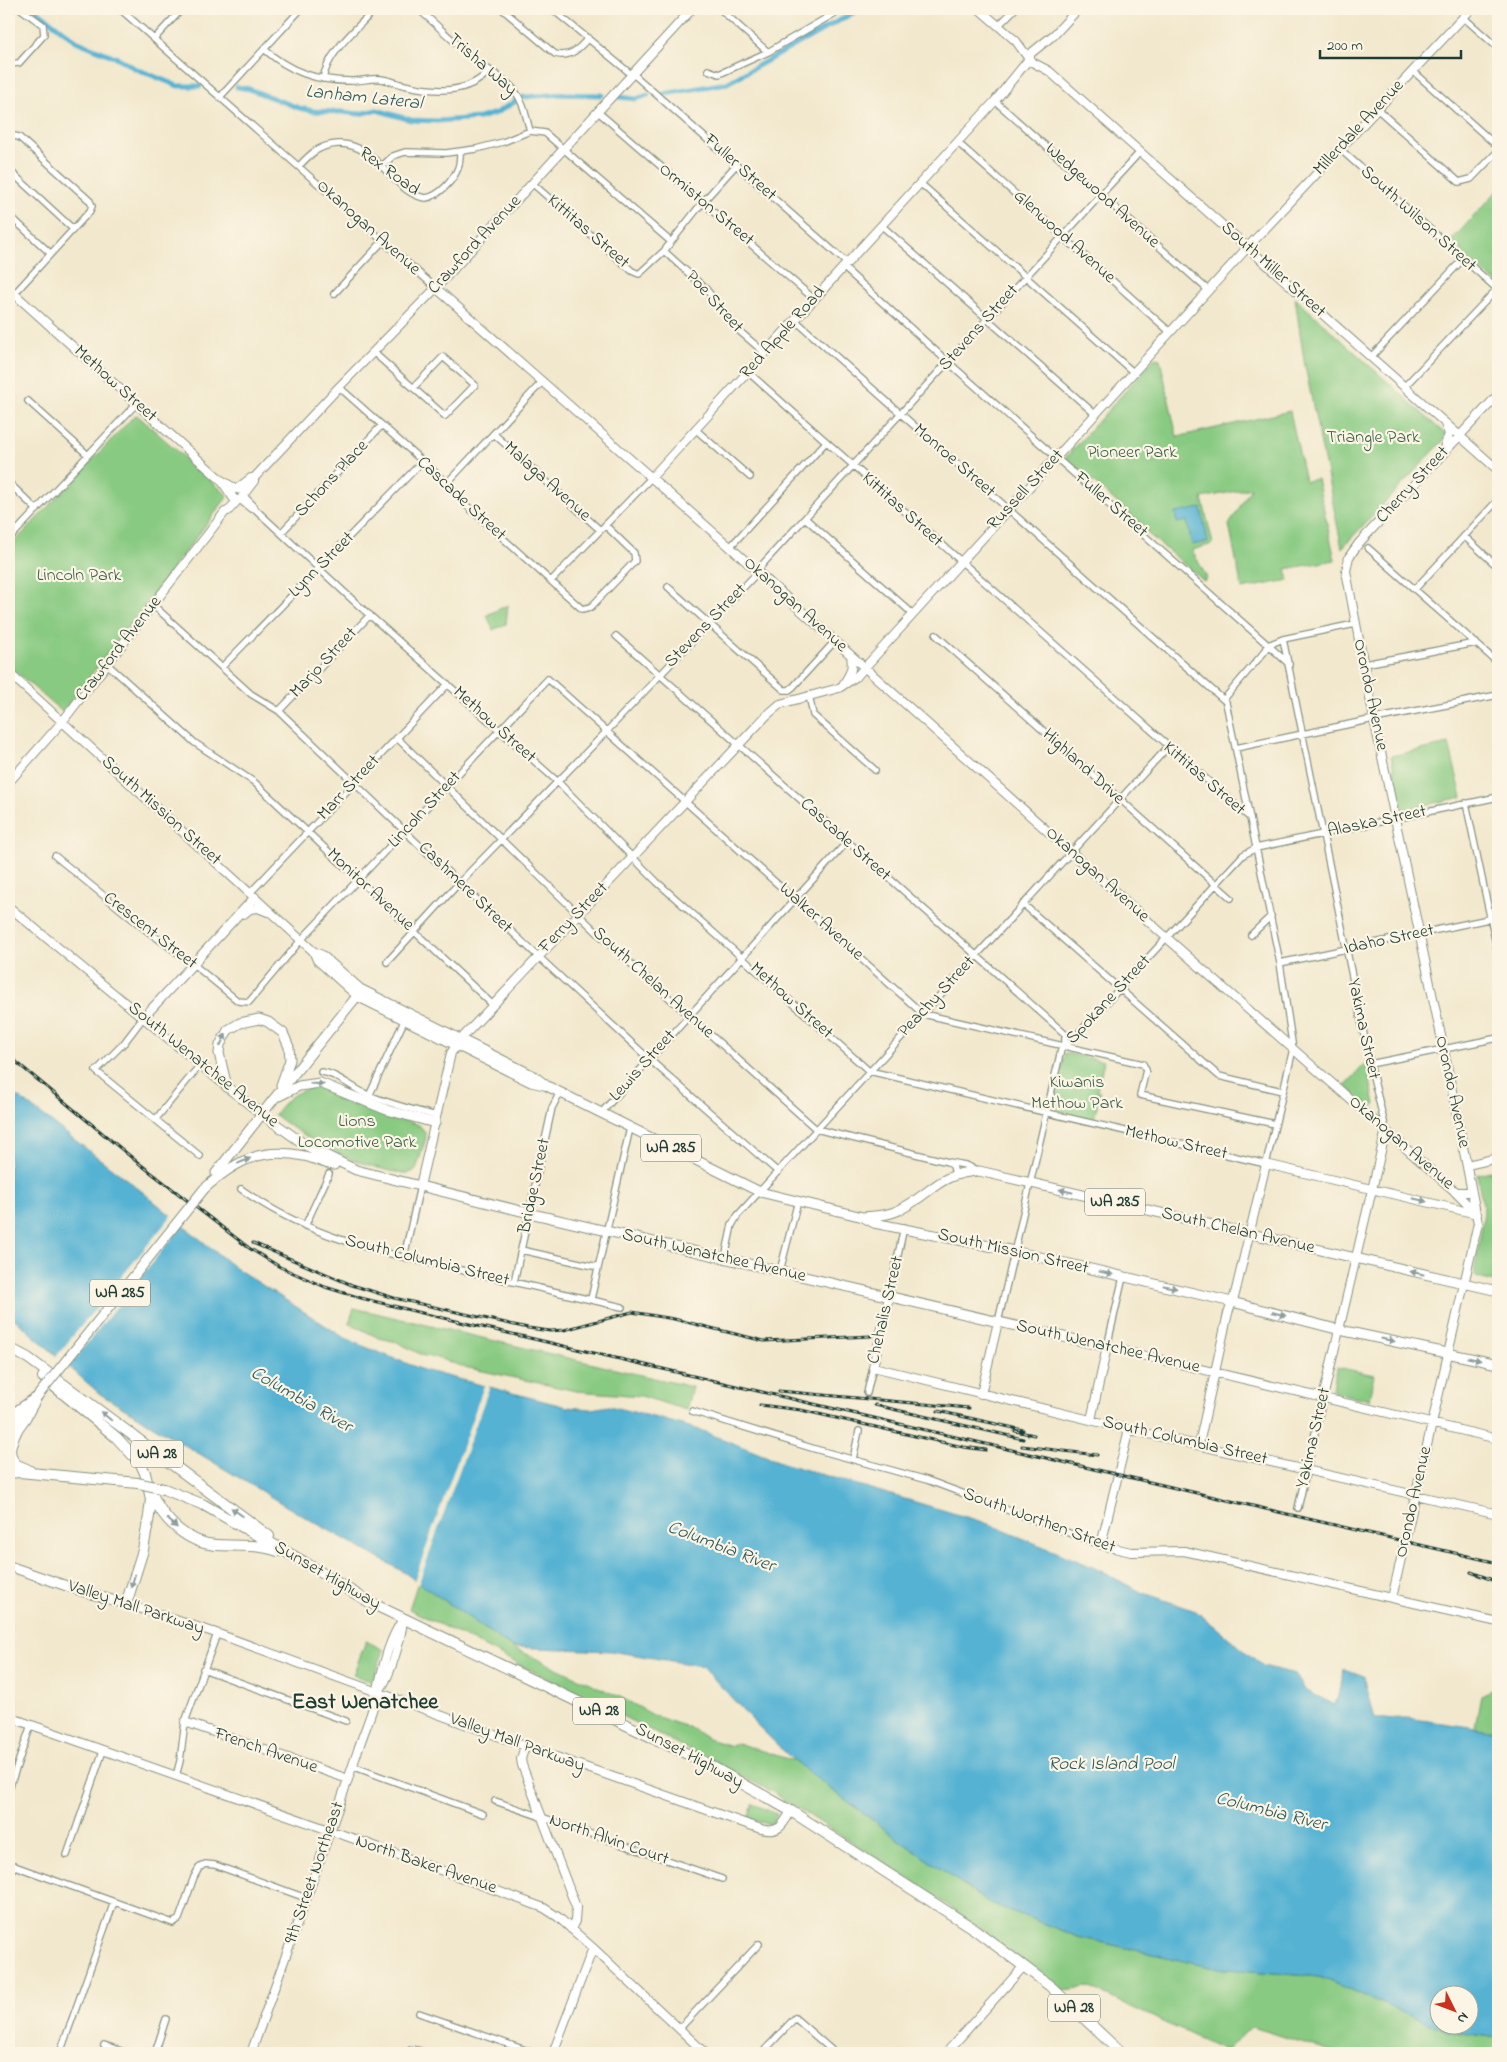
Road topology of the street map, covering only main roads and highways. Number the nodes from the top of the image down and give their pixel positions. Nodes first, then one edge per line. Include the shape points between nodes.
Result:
1 (692, 9) edge
2 (979, 9) edge
3 (1078, 9) edge
4 (1471, 9) edge
5 (1034, 58) junction
6 (1248, 248) junction
7 (436, 288) junction
8 (11, 291) edge
9 (1498, 395) edge
10 (1445, 422) junction
11 (1460, 436) junction
12 (1442, 455) junction
13 (1497, 467) edge
14 (651, 478) junction
15 (238, 495) junction
16 (1347, 584) joint
17 (851, 656) junction
18 (865, 667) junction
19 (9, 673) edge
20 (839, 688) junction
21 (62, 722) junction
22 (9, 782) edge
23 (252, 895) junction
24 (9, 907) edge
25 (272, 913) junction
26 (233, 921) junction
27 (360, 993) junction
28 (143, 1018) junction
29 (458, 1042) junction
30 (227, 1087) junction
31 (273, 1100) junction
32 (436, 1120) junction
33 (1386, 1130) junction
34 (1498, 1158) edge
35 (1266, 1164) joint
36 (1467, 1165) junction
37 (345, 1166) junction
38 (420, 1186) junction
39 (1373, 1188) junction
40 (204, 1189) junction
41 (1452, 1189) junction
42 (928, 1190) junction
43 (1472, 1192) junction
44 (1477, 1214) junction
45 (863, 1217) junction
46 (904, 1228) junction
47 (1250, 1233) junction
48 (1355, 1258) junction
49 (1465, 1284) junction
50 (1498, 1291) edge
51 (888, 1297) junction
52 (1232, 1302) junction
53 (998, 1322) junction
54 (1340, 1330) junction
55 (1106, 1347) junction
56 (9, 1348) edge
57 (1449, 1353) junction
58 (9, 1355) edge
59 (1498, 1364) edge
60 (872, 1367) joint
61 (1215, 1372) junction
62 (981, 1394) junction
63 (36, 1398) junction
64 (1323, 1398) junction
65 (9, 1416) edge
66 (1091, 1420) junction
67 (9, 1421) edge
68 (1432, 1423) junction
69 (13, 1428) edge
70 (1129, 1429) junction
71 (1498, 1439) edge
72 (9, 1440) edge
73 (1199, 1444) junction
74 (9, 1466) edge
75 (33, 1473) junction
76 (12, 1474) edge
77 (142, 1483) junction
78 (1416, 1495) junction
79 (1498, 1514) edge
80 (304, 1562) junction
81 (9, 1566) edge
82 (1392, 1598) junction
83 (126, 1604) junction
84 (404, 1619) junction
85 (1498, 1622) edge
86 (377, 1692) junction
87 (9, 1717) edge
88 (185, 1722) road end
89 (525, 1746) junction
90 (348, 1779) junction
91 (791, 1811) junction
92 (329, 1830) junction
93 (571, 1929) junction
94 (593, 1948) junction
95 (1024, 1966) junction
96 (251, 2053) edge
97 (553, 2053) edge
98 (705, 2053) edge
99 (946, 2053) edge
100 (1121, 2053) edge

1 - 7 main road, Crawford Avenue
2 - 5 main road, South Miller Street via 1020,42
3 - 5 main road, Red Apple Road
4 - 6 main road, Millerdale Avenue
5 - 6 main road, South Miller Street
5 - 14 main road, Red Apple Road
6 - 10 main road, South Miller Street
6 - 18 main road, Russell Street
7 - 14 main road, Okanogan Avenue
7 - 15 main road, Crawford Avenue
8 - 15 main road, Methow Street
9 - 11 main road, Cherry Street
10 - 11 main road, South Miller Street
10 - 12 main road via 1449,434
11 - 12 main road, Cherry Street
11 - 13 main road, South Miller Street
12 - 16 main road, Cherry Street via 1349,557
14 - 17 main road, Okanogan Avenue
15 - 21 main road, Crawford Avenue via 224,508 225,512
16 - 36 main road, Orondo Avenue
17 - 18 main road, Okanogan Avenue
17 - 20 main road via 851,672
18 - 20 main road, Ferry Street
18 - 33 main road, Okanogan Avenue
19 - 21 main road, South Mission Street
20 - 29 main road, Ferry Street via 780,704
21 - 22 main road, Crawford Avenue
21 - 23 main road, South Mission Street
23 - 25 main road, South Mission Street
23 - 26 main road, Marr Street
24 - 28 main road, South Wenatchee Avenue
25 - 26 main road, Marr Street via 250,909 238,921
25 - 27 main road, South Mission Street via 313,951 322,955
26 - 28 main road, Marr Street
27 - 29 main road, South Mission Street / WA 285
27 - 29 main road, South Mission Street / WA 285 via 405,1019
27 - 31 main road, WA 285
28 - 30 main road, South Wenatchee Avenue
29 - 32 main road, Ferry Street via 452,1053
29 - 45 main road, South Mission Street / WA 285 via 531,1082 560,1092 760,1192
30 -> 31 main road via 219,1053 223,1037 240,1023 259,1019 283,1033 289,1047 288,1067
30 - 37 main road, South Wenatchee Avenue via 294,1137
31 -> 32 main road via 299,1086 320,1083 387,1110
31 - 40 main road, WA 285, bridge
32 - 38 main road, Ferry Street
33 - 39 main road, Yakima Street
33 - 41 main road, Okanogan Avenue
34 - 36 main road
35 - 39 main road, Methow Street
35 - 47 main road, Kittitas Street
36 - 43 main road, Orondo Avenue
37 - 38 main road, South Wenatchee Avenue
40 -> 37 main road via 225,1170 246,1159 268,1154 305,1156
38 - 51 main road, South Wenatchee Avenue
39 -> 44 main road, Methow Street
39 - 48 main road, Yakima Street
40 - 63 main road, WA 285, bridge
41 - 43 main road, Okanogan Avenue via 1461,1193
41 - 44 main road
42 - 45 main road, WA 285 via 899,1210 882,1216
42 - 46 main road via 919,1202 900,1216
47 -> 42 main road, South Chelan Avenue / WA 285 via 979,1171 955,1174
43 - 44 main road, Orondo Avenue
44 - 49 main road, Orondo Avenue via 1476,1235
45 - 46 main road, South Mission Street / WA 285
46 -> 52 main road, South Mission Street / WA 285
47 - 48 main road, South Chelan Avenue / WA 285
47 - 52 main road, Kittitas Street
49 -> 48 main road, South Chelan Avenue / WA 285
48 - 54 main road, Yakima Street
49 - 50 main road, South Chelan Avenue / WA 285
49 - 57 main road, Orondo Avenue
51 - 53 main road, South Wenatchee Avenue
51 - 60 main road, Chehalis Street
52 -> 54 main road, South Mission Street / WA 285
52 - 61 main road, Kittitas Street
53 - 55 main road, South Wenatchee Avenue
53 - 62 main road, Spokane Street
54 -> 57 main road, South Mission Street / WA 285
54 - 64 main road, Yakima Street
55 - 61 main road, South Wenatchee Avenue
55 - 66 main road
80 -> 56 highway, WA 28 via 28,1358
57 -> 59 main road, South Mission Street / WA 285
57 - 68 main road, Orondo Avenue
58 - 77 highway via 24,1362 116,1437 141,1464
60 - 62 main road, South Columbia Street
61 - 64 main road, South Wenatchee Avenue
61 - 73 main road, Kittitas Street
62 - 66 main road, South Columbia Street
63 - 65 highway
63 - 67 main road, WA 285
63 - 69 highway
64 - 68 main road, South Wenatchee Avenue
66 - 70 main road, South Columbia Street
68 - 71 main road, South Wenatchee Avenue
68 - 78 main road, Orondo Avenue
69 - 72 highway
69 - 75 highway via 12,1458 16,1464
70 - 73 main road, South Columbia Street
70 - 82 main road, South Worthen Street via 1101,1545 1125,1552 1184,1551
73 - 78 main road, South Columbia Street
74 - 76 highway, Sunset Highway
75 - 76 highway, Sunset Highway / WA 28
75 - 77 highway, Sunset Highway / WA 28
77 - 80 highway, Sunset Highway / WA 28, bridge via 204,1505
77 -> 80 highway via 167,1519 189,1537 214,1545 274,1550
77 -> 83 highway via 151,1499 147,1533
78 - 79 main road, South Columbia Street
78 - 82 main road, Orondo Avenue
80 - 84 highway, Sunset Highway / WA 28
81 - 83 main road, Valley Mall Parkway
82 - 85 main road, South Worthen Street
83 - 86 main road, Valley Mall Parkway
84 - 86 main road, 9th Street Northeast via 395,1631
84 - 91 highway, Sunset Highway / WA 28 via 702,1761
86 - 89 main road, Valley Mall Parkway
86 - 90 main road, 9th Street Northeast
87 - 92 main road, North Baker Avenue
88 - 90 main road, French Avenue
89 - 91 main road, Valley Mall Parkway via 771,1832 778,1829
89 - 93 main road via 522,1765 576,1907
90 - 92 main road, 9th Street Northeast
91 - 95 highway, Sunset Highway / WA 28 via 974,1929
92 - 93 main road, North Baker Avenue via 526,1900 549,1911
92 - 96 main road, 9th Street Northeast
93 - 94 main road, North Baker Avenue
94 - 97 main road
94 - 98 main road, North Baker Avenue
95 - 99 main road
95 - 100 highway, Sunset Highway / WA 28

